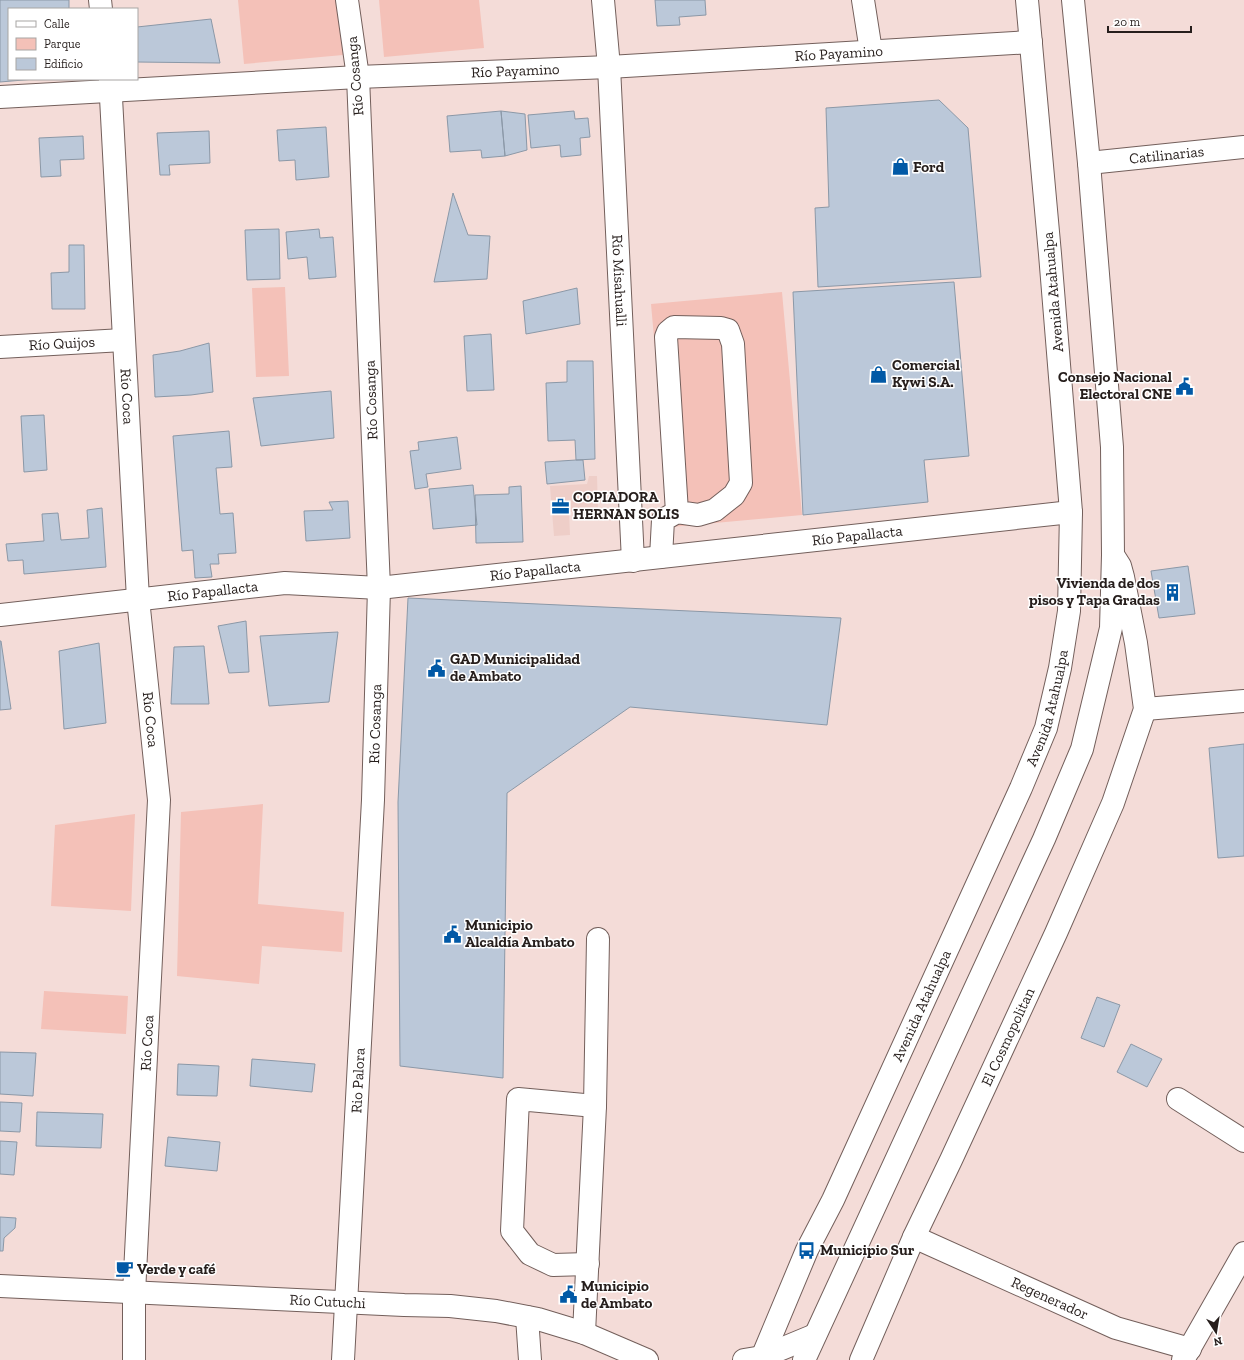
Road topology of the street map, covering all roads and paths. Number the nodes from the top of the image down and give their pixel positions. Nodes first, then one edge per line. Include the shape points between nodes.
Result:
1 (347, 0) edge
2 (603, 0) edge
3 (864, 0) edge
4 (1027, 0) edge
5 (1073, 0) edge
6 (1031, 42) junction
7 (871, 51) junction
8 (609, 67) junction
9 (358, 77) junction
10 (111, 84) edge
11 (0, 97) edge
12 (1244, 147) edge
13 (1089, 163) junction
14 (123, 340) junction
15 (0, 347) edge
16 (677, 512) junction
17 (1071, 512) junction
18 (1113, 555) junction
19 (661, 557) junction
20 (633, 561) junction
21 (379, 588) junction
22 (138, 600) junction
23 (0, 615) edge
24 (1244, 701) edge
25 (1145, 709) junction
26 (373, 800) joint
27 (598, 939) dead end
28 (1178, 1099) dead end
29 (595, 1106) junction
30 (1244, 1141) edge
31 (914, 1237) junction
32 (1244, 1254) edge
33 (588, 1264) junction
34 (0, 1286) edge
35 (134, 1293) junction
36 (346, 1302) junction
37 (528, 1317) junction
38 (584, 1333) junction
39 (815, 1335) junction
40 (1186, 1354) edge
41 (756, 1359) edge
42 (134, 1360) edge
43 (343, 1360) edge
44 (530, 1360) edge
45 (647, 1360) edge
46 (804, 1360) edge
47 (861, 1360) edge

1 - 9 street, Río Cosanga
2 - 8 street, Río Misahualli
3 - 7 street
4 - 6 street, Avenida Atahualpa
5 - 13 street
6 - 7 street, Río Payamino
6 - 17 street, Avenida Atahualpa
7 - 8 street, Río Payamino
8 - 9 street, Río Payamino
8 - 20 street, Río Misahualli
9 - 10 street, Río Payamino
9 - 21 street, Río Cosanga
10 - 11 street, Río Payamino
10 - 14 street, Río Coca
12 - 13 street, Catilinarias
13 - 18 street via 1112,447
14 - 15 street, Río Quijos
14 - 22 street, Río Coca
16 - 16 street via 698,515 714,510 734,495 741,482 733,344 728,330 721,328 674,327 666,337
16 - 19 street via 663,520
17 - 19 street, Río Papallacta
17 - 41 street, Avenida Atahualpa via 1069,611 1060,668 1046,728 833,1200
18 - 25 street via 1123,577
18 - 39 street via 1111,628 1082,749 1044,839
19 - 20 street, Río Papallacta
20 - 21 street, Río Papallacta
21 - 22 street, Río Papallacta via 285,583
21 - 26 street, Río Cosanga
22 - 23 street, Río Papallacta
22 - 35 street, Río Coca via 159,800
24 - 25 street
25 - 31 street, El Cosmopolitan via 1113,803
26 - 36 street, Rio Palora
27 - 29 street
28 - 30 street
29 - 33 street
29 - 33 street via 518,1099 512,1231 530,1254 553,1265
31 - 40 street, Regenerador via 1116,1328
31 - 47 street, El Cosmopolitan
32 - 40 street
33 - 38 street
34 - 35 street, Río Cutuchi
35 - 36 street, Río Cutuchi
35 - 42 street, Río Coca
36 - 37 street, Río Cutuchi via 450,1306
36 - 43 street, Rio Palora
37 - 38 street, Río Cutuchi
37 - 44 street
38 - 45 street, Río Cutuchi
39 - 41 street
39 - 46 street

